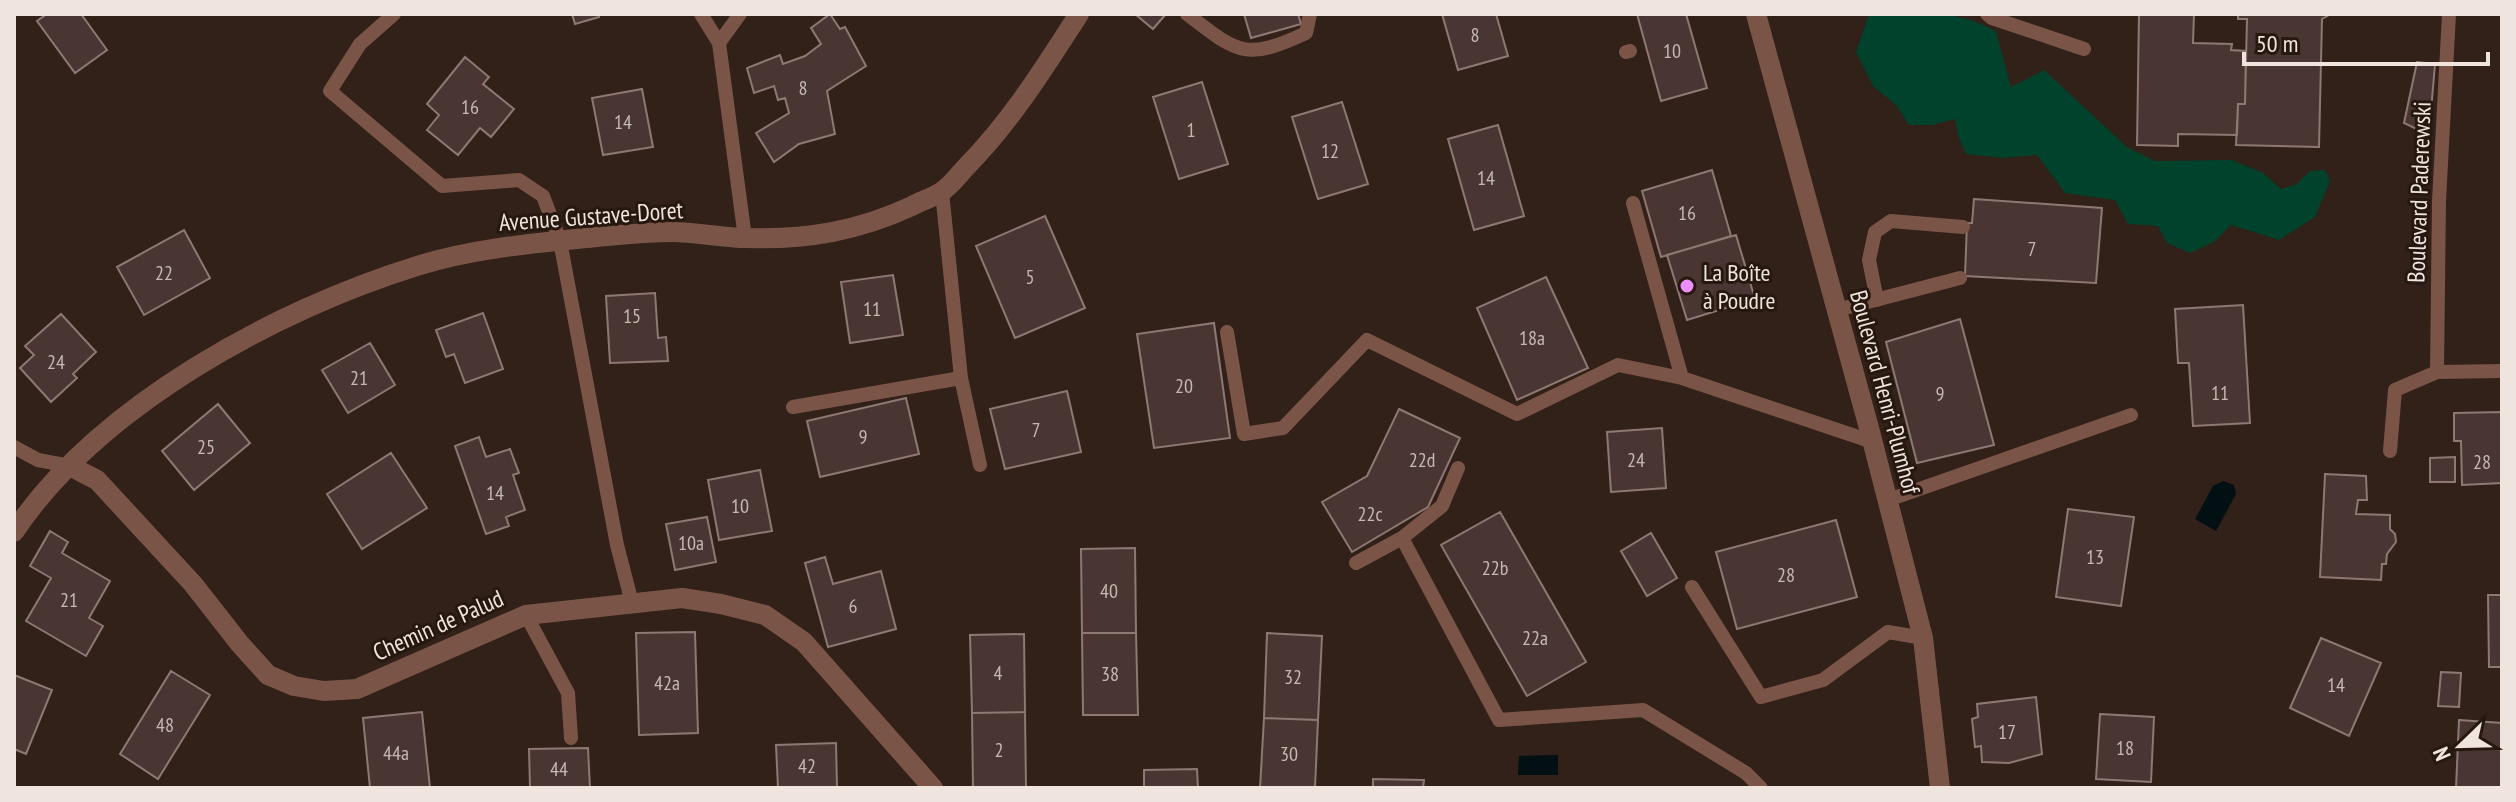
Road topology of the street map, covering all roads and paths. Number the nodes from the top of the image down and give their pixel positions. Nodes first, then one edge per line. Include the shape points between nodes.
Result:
1 (394, 14) edge
2 (701, 14) edge
3 (740, 14) edge
4 (1079, 14) edge
5 (1187, 14) edge
6 (1310, 14) edge
7 (1756, 14) edge
8 (1987, 14) edge
9 (2449, 14) edge
10 (719, 43) junction
11 (2084, 49) dead end
12 (942, 192) junction
13 (1633, 203) dead end
14 (1963, 227) dead end
15 (745, 238) junction
16 (560, 241) junction
17 (1960, 278) dead end
18 (1877, 300) junction
19 (1837, 310) junction
20 (1227, 332) dead end
21 (2502, 371) edge
22 (2437, 372) junction
23 (961, 378) junction
24 (1682, 378) junction
25 (793, 407) dead end
26 (2131, 415) dead end
27 (1873, 442) junction
28 (14, 447) edge
29 (2390, 451) dead end
30 (980, 465) dead end
31 (70, 466) junction
32 (1458, 468) dead end
33 (1888, 500) junction
34 (14, 532) edge
35 (1402, 538) junction
36 (1356, 563) dead end
37 (1692, 587) dead end
38 (632, 603) junction
39 (526, 615) junction
40 (1923, 638) junction
41 (571, 738) dead end
42 (933, 788) edge
43 (1761, 788) edge
44 (1940, 788) edge

1 - 16 lane via 360,44 330,91 442,186 519,180 543,196
2 - 10 lane
3 - 10 lane
4 - 12 street, Avenue Gustave-Doret via 998,135
5 - 6 lane via 1228,45 1251,52 1306,33
7 - 19 street, Boulevard Henri-Plumhof
8 - 11 lane
9 - 22 lane, Boulevard Paderewski
10 - 15 lane
12 - 15 street, Avenue Gustave-Doret via 847,231
12 - 23 lane
13 - 24 lane
14 - 18 lane via 1891,221 1875,232 1869,260
15 - 16 street, Avenue Gustave-Doret via 672,232
16 - 31 street, Avenue Gustave-Doret via 419,265 312,305 175,381 94,441
16 - 38 lane
17 - 18 lane
18 - 19 lane
19 - 27 street, Boulevard Henri-Plumhof
20 - 24 lane via 1244,434 1283,428 1367,340 1517,414 1618,365
21 - 22 lane
22 - 29 lane via 2395,390
23 - 25 lane
23 - 30 lane
24 - 27 lane
26 - 33 lane
27 - 33 street, Boulevard Henri-Plumhof
28 - 31 lane via 38,460
31 - 34 street
31 - 39 street, Chemin de Palud via 97,480 268,675 294,686 357,689
32 - 35 lane via 1442,506
33 - 40 street, Boulevard Henri-Plumhof
35 - 36 lane
35 - 43 lane via 1499,720 1643,710 1746,773
37 - 40 lane via 1761,697 1823,680 1888,632
38 - 39 street, Chemin de Palud
38 - 42 street, Chemin de Palud via 682,598 765,615 804,642
39 - 41 lane via 568,693
40 - 44 street, Boulevard Henri-Plumhof

